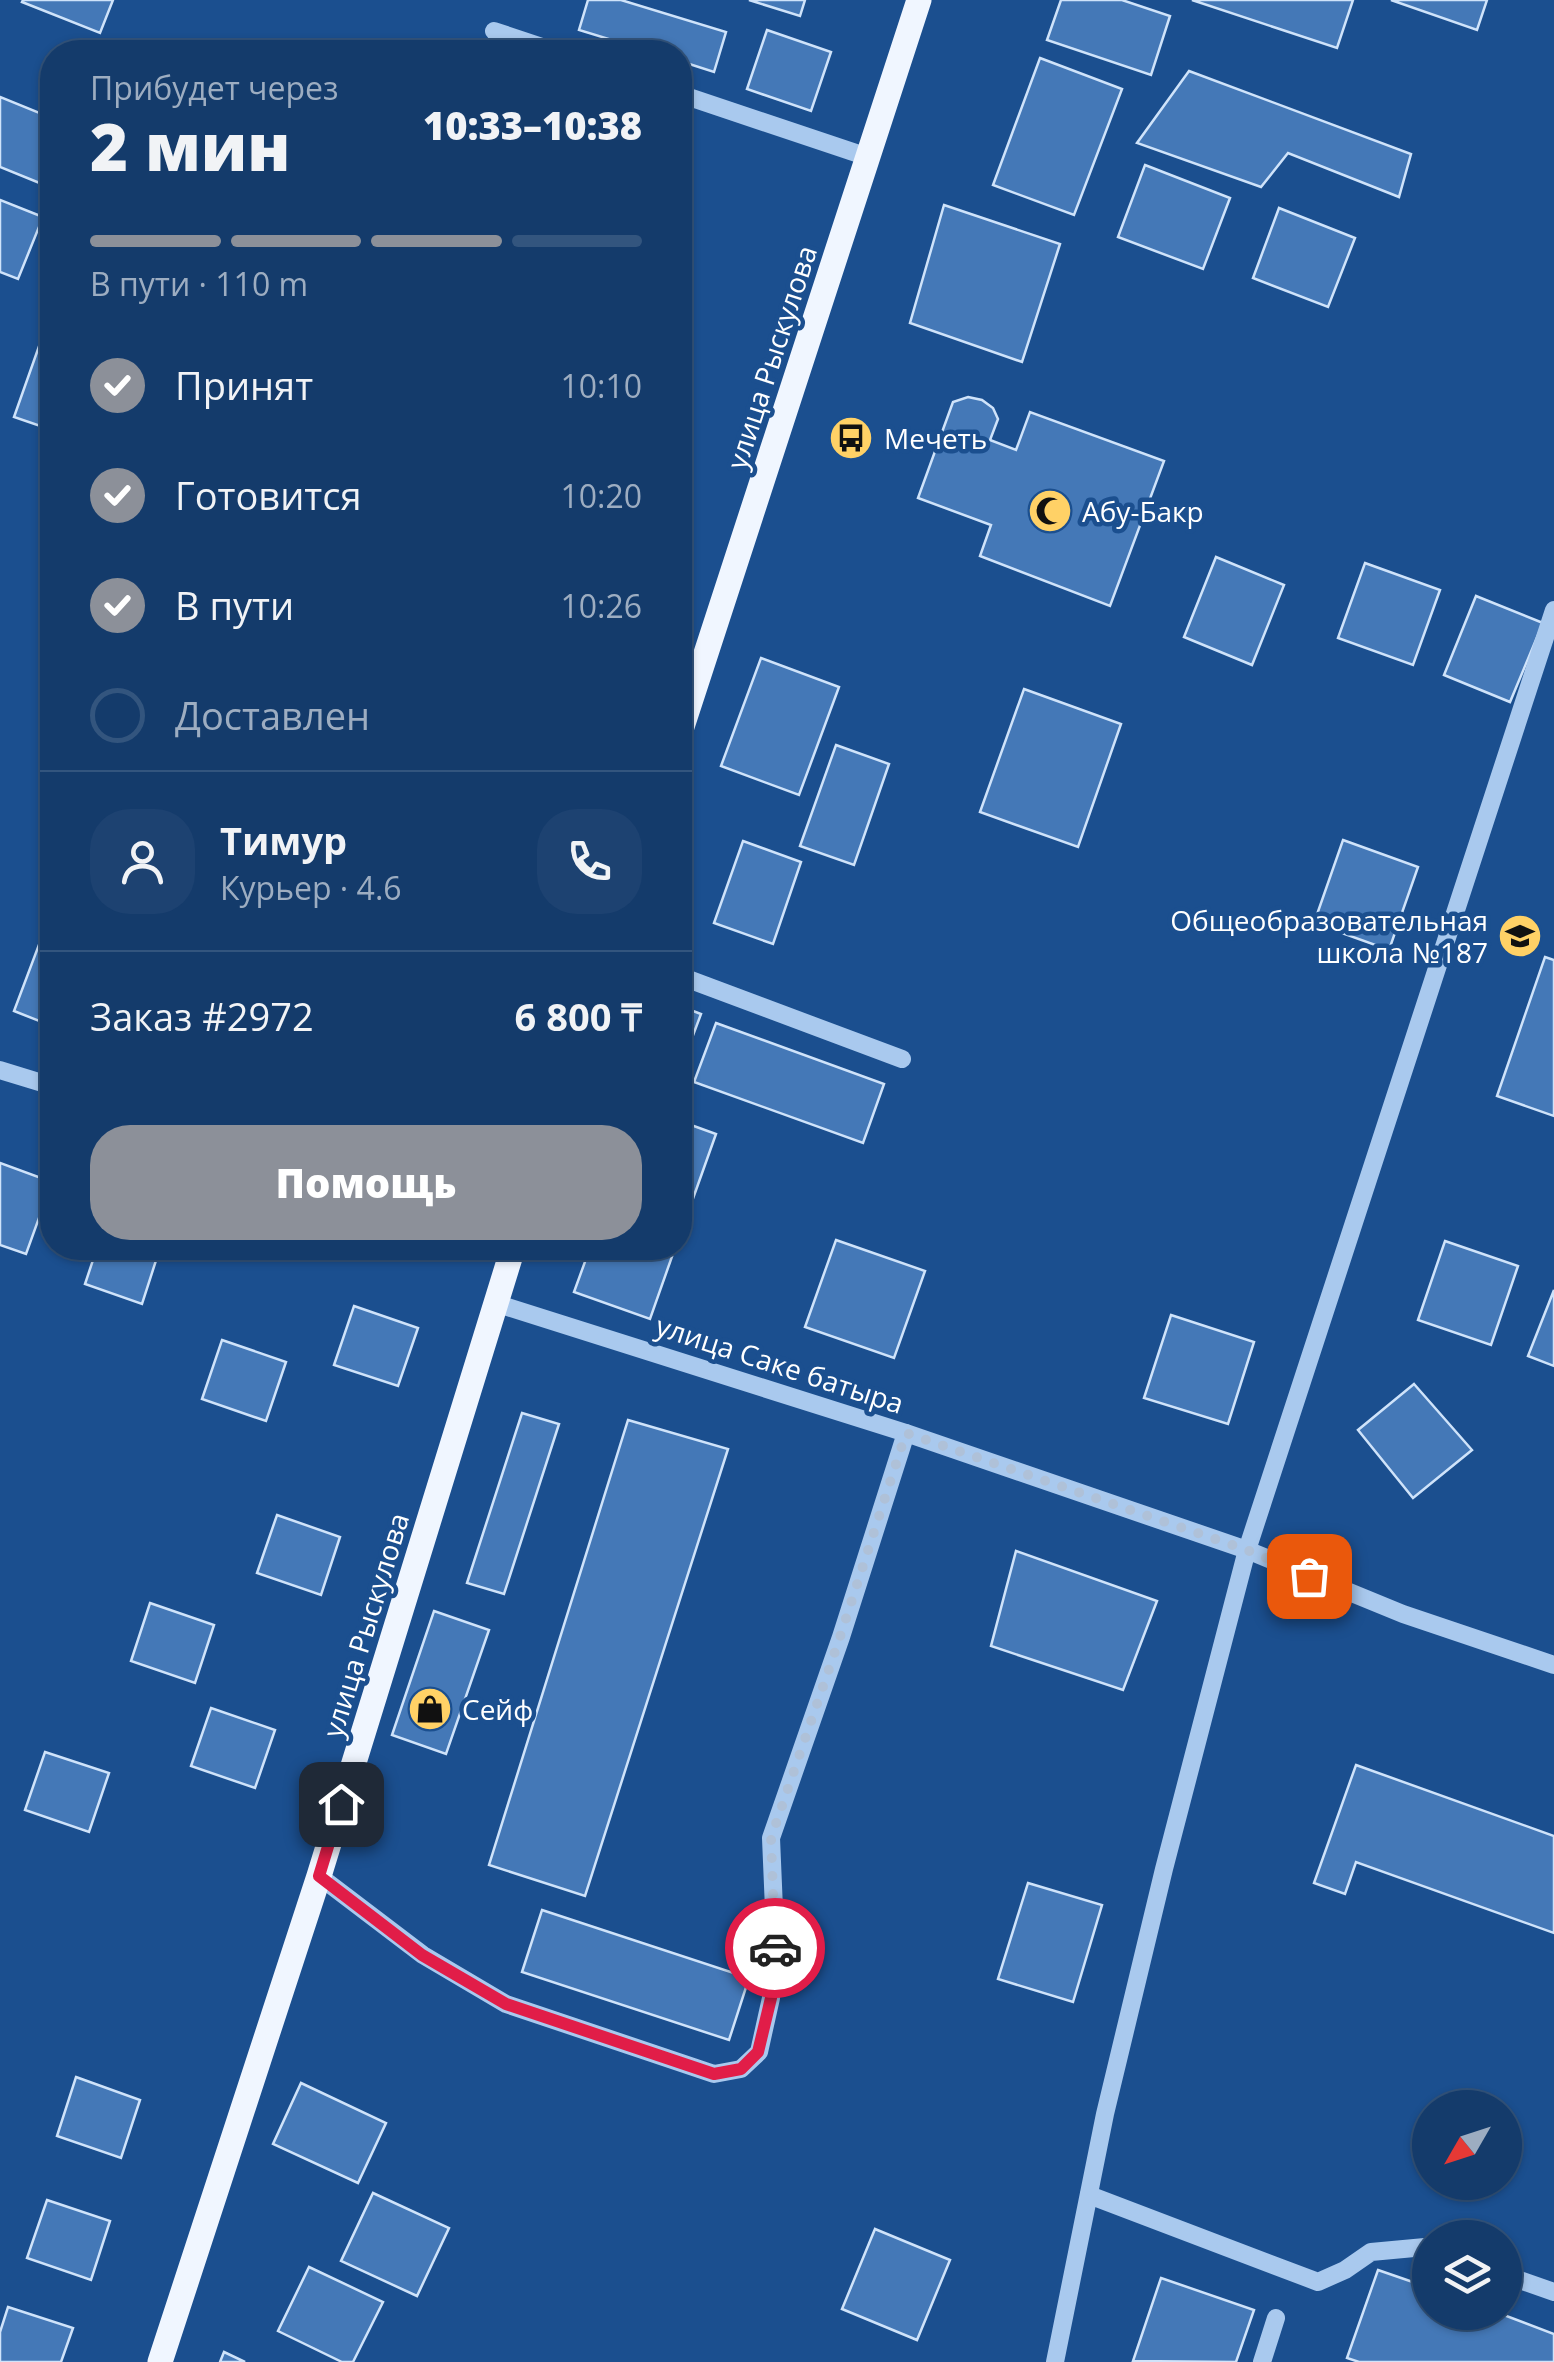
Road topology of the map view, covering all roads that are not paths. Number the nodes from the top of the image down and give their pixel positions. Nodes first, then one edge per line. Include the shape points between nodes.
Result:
1 (919, 0) edge
2 (494, 32) dead end
3 (519, 40) edge
4 (692, 98) edge
5 (868, 158) junction
6 (1554, 610) edge
7 (692, 697) edge
8 (692, 980) edge
9 (902, 1059) dead end
10 (0, 1070) edge
11 (40, 1082) edge
12 (509, 1260) edge
13 (495, 1302) junction
14 (906, 1433) junction
15 (1247, 1550) junction
16 (1554, 1665) edge
17 (319, 1876) junction
18 (1089, 2195) junction
19 (1412, 2248) edge
20 (1522, 2281) edge
21 (1554, 2292) edge
22 (1276, 2318) dead end
23 (160, 2362) edge
24 (1056, 2362) edge
25 (1262, 2362) edge

1 - 5 main road, улица Рыскулова
2 - 3 street
4 - 5 street
5 - 7 main road, улица Рыскулова
6 - 15 street
8 - 9 street
10 - 11 street
12 - 13 main road, улица Рыскулова
13 - 14 street, улица Саке батыра
13 - 17 main road, улица Рыскулова
14 - 15 street, улица Саке батыра
14 - 17 street via 771,1838 771,1998 758,2052 741,2069 714,2074 506,2004 422,1955
15 - 16 street, улица Саке батыра via 1403,1614
15 - 18 street
17 - 23 main road, улица Рыскулова
18 - 19 street via 1318,2282 1371,2252
18 - 24 street
20 - 21 street
22 - 25 street

